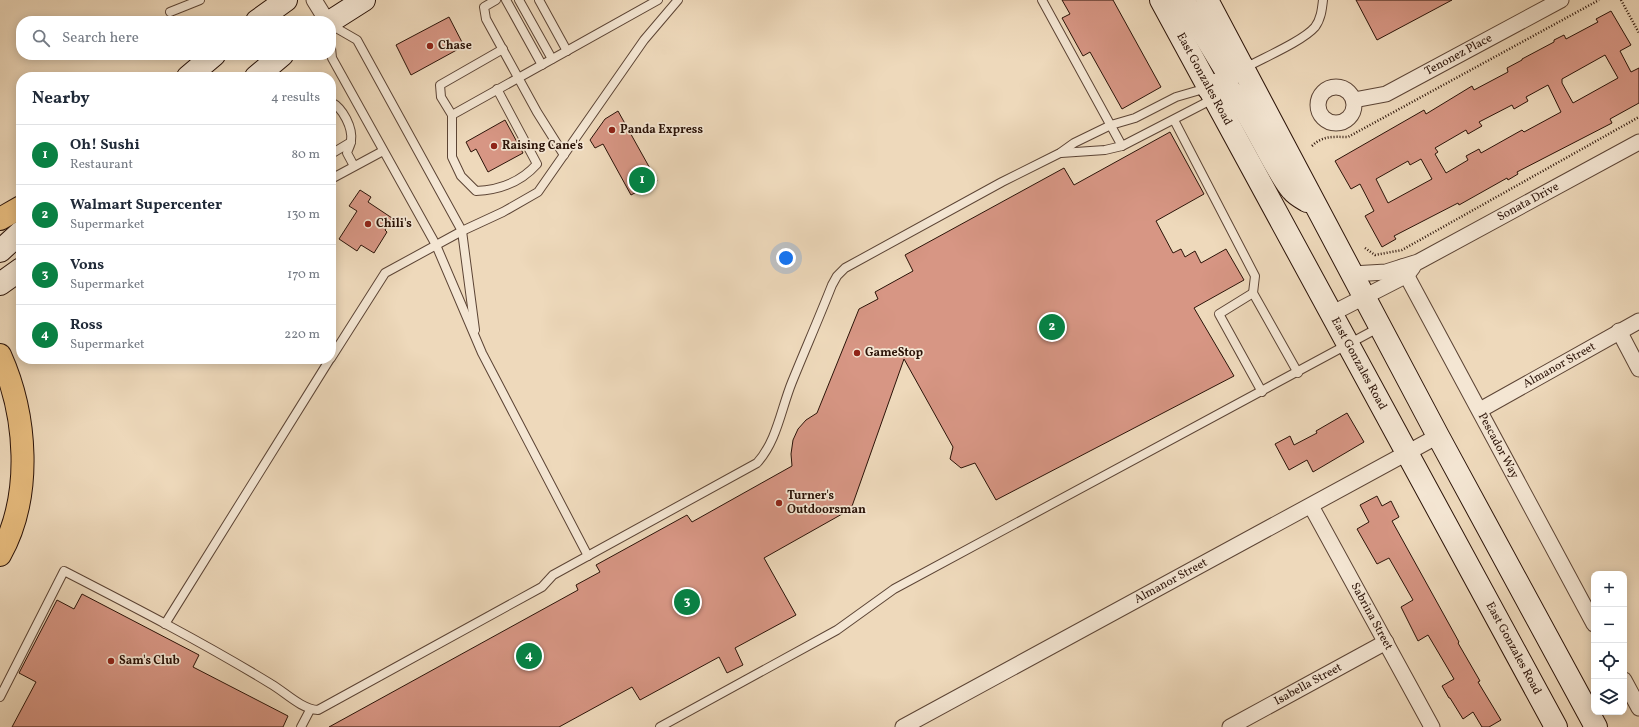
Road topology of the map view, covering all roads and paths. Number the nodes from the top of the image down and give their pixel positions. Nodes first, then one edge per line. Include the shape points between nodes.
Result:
1 (200, 0) edge
2 (286, 0) edge
3 (314, 0) edge
4 (364, 0) edge
5 (496, 0) edge
6 (506, 0) edge
7 (519, 0) edge
8 (539, 0) edge
9 (658, 0) edge
10 (678, 0) edge
11 (1042, 0) edge
12 (1161, 0) edge
13 (1183, 0) edge
14 (1207, 0) edge
15 (1323, 0) edge
16 (1561, 0) edge
17 (1598, 0) edge
18 (1621, 0) edge
19 (170, 12) dead end
20 (264, 16) edge
21 (324, 16) edge
22 (336, 18) edge
23 (336, 28) edge
24 (1639, 32) edge
25 (503, 50) junction
26 (567, 51) junction
27 (208, 60) edge
28 (276, 60) edge
29 (333, 60) edge
30 (552, 60) junction
31 (542, 65) junction
32 (1244, 68) junction
33 (194, 72) edge
34 (262, 72) edge
35 (518, 78) junction
36 (497, 89) junction
37 (1211, 93) junction
38 (1354, 100) dead end
39 (336, 106) edge
40 (452, 115) junction
41 (1639, 117) edge
42 (1174, 120) junction
43 (1111, 125) junction
44 (352, 142) junction
45 (1639, 142) edge
46 (1122, 146) junction
47 (1312, 146) dead end
48 (336, 151) edge
49 (383, 151) junction
50 (1060, 153) junction
51 (564, 155) junction
52 (354, 166) junction
53 (336, 176) edge
54 (16, 210) edge
55 (1318, 210) junction
56 (0, 219) edge
57 (462, 231) junction
58 (16, 237) edge
59 (436, 245) junction
60 (1365, 248) dead end
61 (0, 251) edge
62 (1404, 271) junction
63 (16, 272) edge
64 (1352, 274) junction
65 (0, 284) edge
66 (1253, 293) junction
67 (1365, 297) junction
68 (1332, 314) junction
69 (1639, 321) edge
70 (1380, 327) junction
71 (1619, 332) junction
72 (475, 335) junction
73 (1349, 345) junction
74 (336, 350) edge
75 (0, 355) edge
76 (327, 364) edge
77 (1639, 370) edge
78 (1298, 373) junction
79 (1262, 392) junction
80 (1480, 410) junction
81 (1438, 436) junction
82 (1408, 453) junction
83 (1311, 506) junction
84 (0, 555) edge
85 (588, 556) junction
86 (1591, 618) edge
87 (165, 624) junction
88 (1386, 642) junction
89 (1627, 686) edge
90 (0, 697) edge
91 (1639, 708) edge
92 (310, 710) junction
93 (301, 727) edge
94 (660, 727) edge
95 (903, 727) edge
96 (1230, 727) edge
97 (1432, 727) edge
98 (1556, 727) edge
99 (1596, 727) edge

1 - 19 lane
2 - 20 main road
3 - 21 street
4 - 22 main road
5 - 25 lane via 484,7 486,19
6 - 31 lane
7 - 30 lane
8 - 26 lane
9 - 26 lane
10 - 51 lane via 644,40
11 - 43 lane
12 - 37 main road, East Gonzales Road
13 - 32 main road via 1225,69 1233,73
14 - 32 main road
15 - 32 lane via 1321,16 1315,27 1302,37
16 - 38 street, Tenonez Place via 1386,94
17 - 47 path via 1348,137 1318,139
18 - 24 path
23 - 57 lane via 356,40
25 - 35 lane
25 - 40 lane via 440,85 441,97
26 - 30 lane
27 - 33 main road
28 - 34 main road
29 - 49 lane
30 - 31 lane
31 - 35 lane
32 - 55 main road
35 - 36 lane
35 - 51 lane
36 - 40 lane
36 - 40 lane via 537,164 528,174 493,190 476,191 461,176 452,157
37 - 42 lane
37 - 43 lane via 1176,97 1135,118
37 - 55 main road via 1217,84 1230,91 1243,107 1292,191
37 - 68 main road, East Gonzales Road
39 - 44 lane via 351,131
41 - 60 path via 1402,250 1374,255
42 - 46 lane
42 - 66 lane via 1255,276
43 - 46 lane
43 - 50 lane via 1074,143
44 - 48 lane
44 - 52 lane via 347,153
45 - 62 street, Sonata Drive
46 - 50 lane via 1105,150
49 - 52 lane
49 - 59 lane
50 - 85 lane via 845,268 832,285 792,382 774,434 757,463
51 - 57 lane via 538,192
52 - 53 lane
54 - 56 highway
55 - 64 main road
57 - 59 lane
57 - 72 lane
58 - 61 main road
59 - 72 lane
59 - 74 lane via 385,274
62 - 64 street, Sonata Drive
62 - 67 street, Sonata Drive
62 - 80 street, Pescador Way
63 - 65 main road
64 - 67 main road
66 - 78 lane
66 - 79 lane via 1219,314
67 - 68 street, Sonata Drive
67 - 70 main road
68 - 73 main road, East Gonzales Road
69 - 71 street, Almanor Street
70 - 73 lane
70 - 81 main road
71 - 77 street
71 - 80 street, Almanor Street
72 - 85 lane
73 - 78 lane
73 - 82 main road, East Gonzales Road
75 - 84 highway via 6,367 19,424 22,488 15,518
76 - 87 lane
78 - 79 lane
79 - 94 lane via 894,589 836,630
80 - 86 street, Pescador Way
81 - 82 street, Almanor Street
81 - 99 main road
82 - 83 street, Almanor Street
82 - 98 main road, East Gonzales Road
83 - 88 street, Sabrina Street
83 - 95 street, Almanor Street
85 - 92 lane via 553,575 542,587 358,689 318,710
87 - 90 lane via 64,571
87 - 92 lane via 202,643
88 - 96 street, Isabella Street
88 - 97 street, Sabrina Street
89 - 91 street
92 - 93 lane

